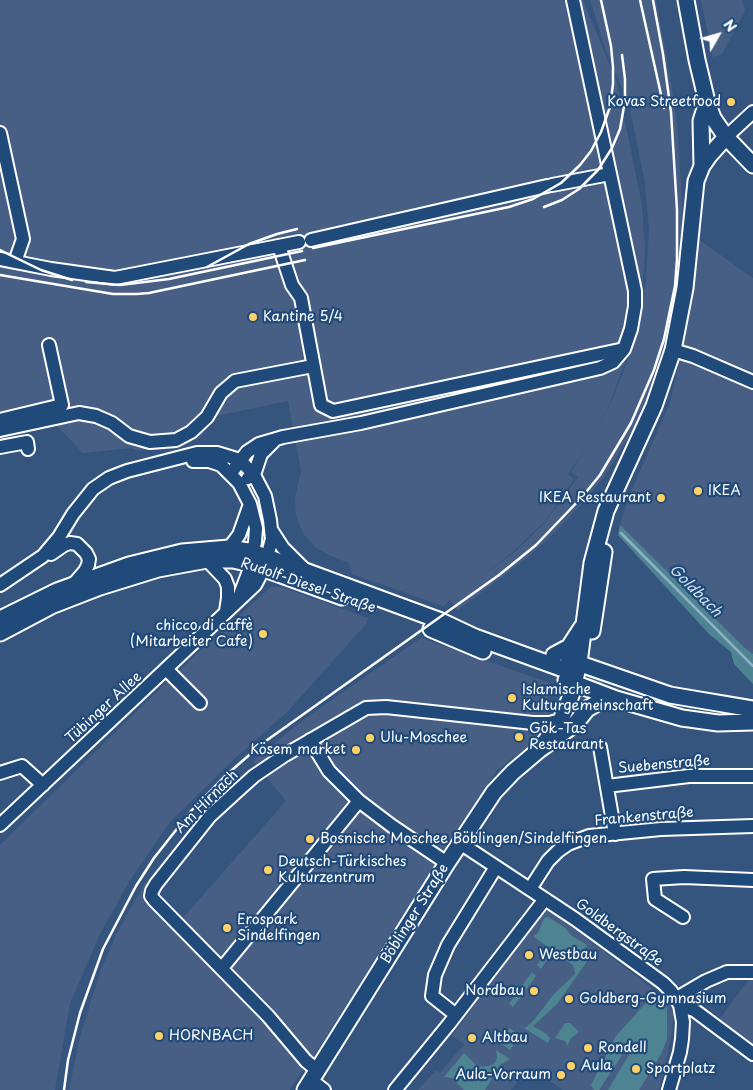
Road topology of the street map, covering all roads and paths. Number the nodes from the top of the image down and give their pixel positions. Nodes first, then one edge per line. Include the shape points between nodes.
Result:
1 (573, 0) edge
2 (686, 0) edge
3 (707, 102) junction
4 (753, 112) edge
5 (0, 133) edge
6 (726, 137) junction
7 (753, 165) edge
8 (702, 166) junction
9 (610, 174) junction
10 (279, 246) junction
11 (0, 259) edge
12 (15, 262) junction
13 (48, 345) dead end
14 (624, 349) junction
15 (673, 350) junction
16 (313, 366) junction
17 (753, 382) edge
18 (0, 420) edge
19 (0, 430) edge
20 (276, 439) junction
21 (0, 447) edge
22 (28, 449) dead end
23 (170, 460) junction
24 (240, 460) junction
25 (231, 473) junction
26 (254, 475) junction
27 (621, 480) junction
28 (239, 483) junction
29 (250, 504) junction
30 (272, 531) junction
31 (229, 548) junction
32 (43, 556) junction
33 (207, 560) junction
34 (259, 561) junction
35 (309, 573) junction
36 (0, 585) edge
37 (73, 585) junction
38 (226, 611) junction
39 (0, 619) edge
40 (584, 624) junction
41 (436, 625) junction
42 (0, 633) edge
43 (554, 655) junction
44 (577, 666) junction
45 (167, 670) junction
46 (579, 685) junction
47 (608, 688) junction
48 (200, 703) dead end
49 (748, 717) edge
50 (563, 725) junction
51 (310, 740) junction
52 (600, 747) dead end
53 (0, 773) edge
54 (753, 776) edge
55 (43, 785) junction
56 (607, 786) junction
57 (359, 801) junction
58 (0, 825) edge
59 (753, 826) edge
60 (615, 834) junction
61 (460, 843) junction
62 (447, 863) junction
63 (496, 867) junction
64 (753, 880) edge
65 (530, 889) junction
66 (545, 899) junction
67 (683, 917) dead end
68 (222, 968) junction
69 (753, 972) edge
70 (679, 1002) junction
71 (456, 1015) junction
72 (753, 1054) edge
73 (311, 1080) edge
74 (324, 1090) edge
75 (395, 1090) edge
76 (669, 1090) edge

1 - 9 street
2 - 3 main road
3 - 6 main road via 712,118
3 - 8 main road via 701,121
4 - 6 street
5 - 12 street via 23,239
6 - 7 main road
6 - 8 main road
8 - 15 main road via 696,181 685,288
9 - 10 street
9 - 14 street via 635,291 631,329
10 - 12 street via 115,278
10 - 16 street via 292,285 301,298
11 - 12 street
13 - 18 street via 62,405
14 - 16 street via 333,411 321,405
14 - 20 street via 613,362 600,368 361,423
15 - 17 street
15 - 27 main road via 654,406
16 - 19 street via 235,381 220,392 207,417 191,432 176,440 150,442 128,436 112,423 96,416 79,414
20 - 24 street via 259,444
20 - 26 street via 261,454
21 - 22 street via 27,442
23 - 24 street via 210,452
23 - 25 street via 209,461 221,464
23 - 32 street via 127,471 93,489
24 - 25 street
24 - 26 street
25 - 28 street
26 - 28 street
26 - 30 street via 265,496
27 - 40 main road via 606,511 595,550
27 - 44 main road
28 - 29 street
29 - 31 street via 239,535
29 - 34 street
30 - 34 street via 272,539
30 - 35 street via 282,548
31 - 34 main road, Rudolf-Diesel-Straße
31 - 37 main road, Rudolf-Diesel-Straße via 159,557
32 - 36 street
32 - 37 street via 70,543 82,547 88,565
33 - 34 main road, Rudolf-Diesel-Straße
33 - 38 street via 225,579 228,587
33 - 42 main road, Rudolf-Diesel-Straße via 158,569 100,586 44,609
34 - 35 main road, Rudolf-Diesel-Straße
34 - 38 street, Tübinger Allee via 255,585
34 - 41 main road, Rudolf-Diesel-Straße
35 - 41 main road, Rudolf-Diesel-Straße
37 - 39 main road, Rudolf-Diesel-Straße
38 - 45 street, Tübinger Allee
40 - 43 main road via 572,643
40 - 44 main road
41 - 43 main road, Rudolf-Diesel-Straße via 488,632
41 - 44 main road, Rudolf-Diesel-Straße
41 - 46 main road via 481,650
43 - 44 main road, Rudolf-Diesel-Straße
44 - 46 main road, Böblinger Straße
44 - 47 main road
45 - 48 street
45 - 55 street, Tübinger Allee
46 - 47 main road
46 - 50 main road, Böblinger Straße via 576,710
47 - 49 main road via 669,705
47 - 50 main road, Böblinger Straße via 599,702 575,724
50 - 51 street, Am Hirnach via 371,706
50 - 61 main road, Böblinger Straße via 494,792
51 - 57 street via 330,771
51 - 68 street, Am Hirnach via 285,755 210,816 152,891 154,900
52 - 56 street
53 - 55 street via 22,766
54 - 56 street, Suebenstraße via 688,776
55 - 58 street, Tübinger Allee
56 - 60 street
57 - 62 street
57 - 68 street
59 - 60 street, Frankenstraße
60 - 65 street, Frankenstraße via 589,836 558,850
61 - 62 main road, Böblinger Straße
61 - 63 street, Goldbergstraße
62 - 73 main road, Böblinger Straße
63 - 65 street, Goldbergstraße
63 - 71 street via 448,945 435,975 432,996
64 - 67 street via 684,877 653,880 655,899
65 - 66 street, Goldbergstraße
66 - 70 street, Goldbergstraße via 663,984
66 - 71 street
68 - 73 street, Am Hirnach via 309,1064
69 - 70 street via 727,972 706,981
70 - 72 street, Goldbergstraße
70 - 76 street via 682,1039
71 - 75 street
73 - 74 street, Am Hirnach

